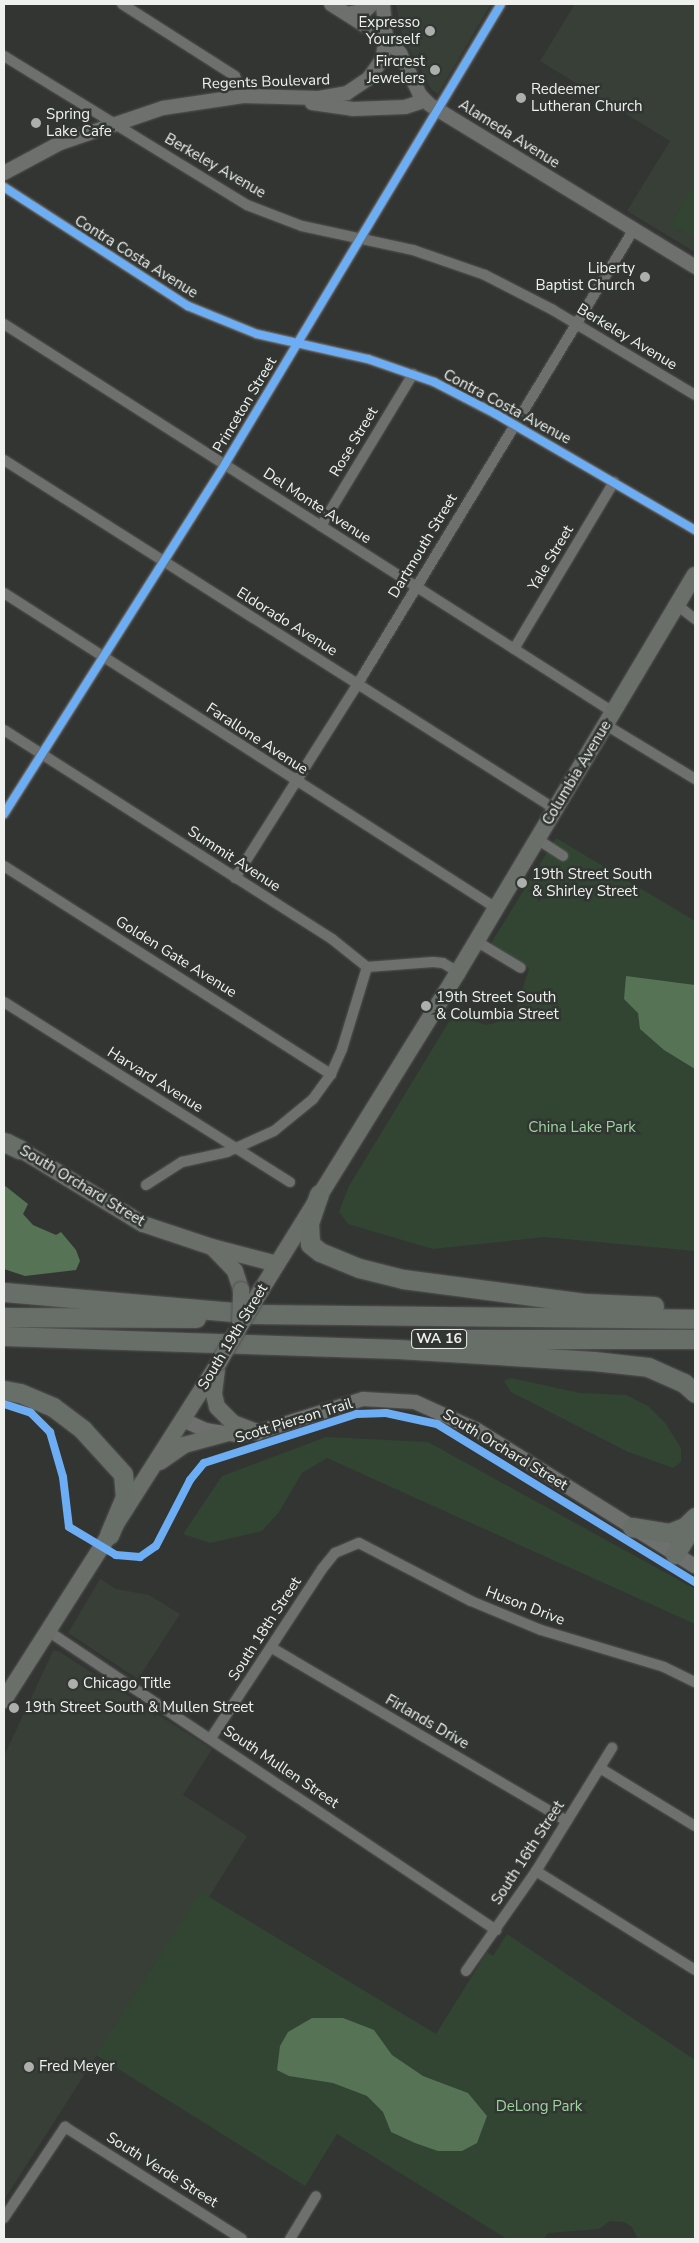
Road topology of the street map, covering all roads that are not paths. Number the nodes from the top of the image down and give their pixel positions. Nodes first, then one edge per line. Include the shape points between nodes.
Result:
1 (122, 4) edge
2 (331, 4) edge
3 (372, 4) edge
4 (383, 4) edge
5 (501, 4) edge
6 (347, 14) junction
7 (386, 39) junction
8 (4, 56) edge
9 (243, 96) junction
10 (277, 96) junction
11 (424, 101) junction
12 (438, 110) junction
13 (111, 123) junction
14 (4, 173) edge
15 (4, 186) edge
16 (634, 229) junction
17 (361, 238) junction
18 (695, 267) edge
19 (575, 323) junction
20 (4, 324) edge
21 (298, 343) junction
22 (413, 374) junction
23 (695, 395) edge
24 (513, 424) junction
25 (4, 460) edge
26 (225, 464) junction
27 (614, 482) junction
28 (321, 526) junction
29 (695, 530) edge
30 (164, 562) junction
31 (695, 575) edge
32 (416, 587) junction
33 (4, 593) edge
34 (677, 605) junction
35 (695, 619) edge
36 (514, 649) junction
37 (103, 658) junction
38 (357, 685) junction
39 (610, 718) junction
40 (4, 730) edge
41 (42, 754) junction
42 (695, 779) edge
43 (295, 782) junction
44 (555, 809) junction
45 (4, 814) edge
46 (537, 839) junction
47 (563, 856) dead end
48 (4, 866) edge
49 (235, 878) junction
50 (496, 908) junction
51 (476, 941) junction
52 (367, 967) junction
53 (522, 968) dead end
54 (458, 972) junction
55 (4, 1002) edge
56 (331, 1074) junction
57 (9, 1143) edge
58 (234, 1148) junction
59 (290, 1182) dead end
60 (146, 1185) dead end
61 (319, 1194) junction
62 (212, 1247) junction
63 (277, 1264) junction
64 (4, 1292) edge
65 (695, 1308) edge
66 (287, 1315) junction
67 (4, 1317) edge
68 (695, 1319) edge
69 (240, 1324) junction
70 (4, 1336) edge
71 (695, 1339) edge
72 (183, 1341) junction
73 (216, 1369) junction
74 (4, 1390) edge
75 (695, 1392) edge
76 (183, 1420) junction
77 (257, 1432) junction
78 (225, 1434) junction
79 (152, 1468) junction
80 (695, 1517) edge
81 (695, 1522) edge
82 (632, 1527) junction
83 (110, 1535) junction
84 (352, 1544) joint
85 (676, 1554) junction
86 (695, 1566) edge
87 (48, 1631) junction
88 (272, 1648) junction
89 (695, 1682) edge
90 (4, 1700) edge
91 (211, 1738) junction
92 (612, 1748) dead end
93 (600, 1768) junction
94 (567, 1821) junction
95 (695, 1826) edge
96 (536, 1870) junction
97 (496, 1930) junction
98 (695, 1970) edge
99 (466, 1971) dead end
100 (316, 2196) dead end
101 (4, 2218) edge
102 (242, 2239) edge
103 (290, 2239) edge

1 - 9 street via 235,76
2 - 6 main road
3 - 6 main road via 366,10
4 - 7 main road, Regents Boulevard
5 - 12 street, Princeton Street
6 - 7 main road
7 - 10 main road, Regents Boulevard via 382,60 368,79 354,89 325,98
7 - 11 main road via 404,58
8 - 13 street, Berkeley Avenue
9 - 10 main road, Regents Boulevard
9 - 13 main road, Regents Boulevard via 187,102
10 - 11 main road via 353,109 405,107
11 - 12 main road, Alameda Avenue
12 - 16 main road, Alameda Avenue
12 - 17 street, Princeton Street
13 - 14 main road, Regents Boulevard via 60,143
13 - 17 street, Berkeley Avenue via 247,205 302,226
15 - 21 street, Contra Costa Avenue via 188,306 239,328
16 - 18 main road, Alameda Avenue
16 - 19 street, Dartmouth Street
17 - 19 street, Berkeley Avenue via 461,266 531,298
17 - 21 street, Princeton Street
19 - 23 street, Berkeley Avenue
19 - 24 street, Dartmouth Street
20 - 26 street, Del Monte Avenue
21 - 22 street, Contra Costa Avenue via 368,359
21 - 26 street, Princeton Street
22 - 24 street, Contra Costa Avenue
22 - 28 street, Rose Street
24 - 27 street, Contra Costa Avenue
24 - 32 street, Dartmouth Street
25 - 30 street, Eldorado Avenue
26 - 28 street, Del Monte Avenue
26 - 30 street, Princeton Street
27 - 29 street, Contra Costa Avenue
27 - 36 street, Yale Street
28 - 32 street, Del Monte Avenue
30 - 37 street, Princeton Street
30 - 38 street, Eldorado Avenue
31 - 34 main road, Columbia Avenue
32 - 36 street, Del Monte Avenue
32 - 38 street, Dartmouth Street
33 - 37 street, Farallone Avenue
34 - 35 street
34 - 39 main road, Columbia Avenue
36 - 39 street, Del Monte Avenue
37 - 41 street, Princeton Street
37 - 43 street, Farallone Avenue
38 - 43 street, Dartmouth Street
38 - 44 street, Eldorado Avenue
39 - 42 street, Del Monte Avenue
39 - 44 main road, Columbia Avenue
40 - 41 street, Summit Avenue
41 - 45 street, Princeton Street
41 - 49 street, Summit Avenue
43 - 49 street, Dartmouth Street
43 - 50 street, Farallone Avenue
44 - 46 main road, Columbia Avenue
46 - 47 street
46 - 50 main road, Columbia Avenue
48 - 56 street, Golden Gate Avenue
49 - 52 street, Summit Avenue via 339,944
50 - 51 main road, Columbia Avenue
51 - 53 street
51 - 54 main road, Columbia Avenue
52 - 54 street via 433,962 443,963
52 - 56 street
54 - 61 main road, South 19th Street
55 - 58 street, Harvard Avenue
56 - 58 street via 313,1099 294,1116 274,1131
57 - 62 main road, South Orchard Street via 129,1217
58 - 59 street, Harvard Avenue
58 - 60 street via 182,1162
61 - 63 main road, South 19th Street
61 - 65 highway via 309,1223 310,1244 320,1252 359,1268 403,1279 586,1303
62 - 63 main road, South Orchard Street
62 - 69 main road, bridge via 235,1271 240,1290
63 - 69 main road, South 19th Street, bridge
64 - 66 highway
66 - 67 highway, WA 16 via 160,1320
66 - 68 highway, WA 16
69 - 73 main road, South 19th Street, bridge
70 - 72 highway, WA 16
71 - 72 highway, WA 16
72 - 75 highway via 603,1362 648,1367 684,1383
73 - 76 main road, South 19th Street
73 - 77 main road via 217,1407 232,1423
74 - 83 highway via 53,1407 83,1430 123,1474 125,1496
76 - 78 main road, South Orchard Street via 198,1428
76 - 79 main road, South 19th Street
77 - 78 main road, South Orchard Street
77 - 82 main road, South Orchard Street via 363,1399 415,1402 477,1430
78 - 79 main road via 184,1445
79 - 83 main road, South 19th Street
80 - 82 highway via 685,1527 669,1533
81 - 85 highway
82 - 85 main road, South Orchard Street
83 - 87 main road, South 19th Street
84 - 88 street, South 18th Street via 335,1553 322,1569
84 - 89 street, Huson Drive via 373,1548 447,1591 541,1630 664,1667
85 - 86 main road, South Orchard Street
87 - 90 main road, South 19th Street
87 - 91 street, South Mullen Street
88 - 91 street, South 18th Street
88 - 94 street, Firlands Drive
91 - 97 street, South Mullen Street
92 - 93 street, South 16th Street
93 - 94 street, South 16th Street
93 - 95 street
94 - 96 street, South 16th Street
96 - 97 street, South 16th Street
96 - 98 street
97 - 99 street, South 16th Street
100 - 103 street
101 - 102 street, South Verde Street via 65,2126

